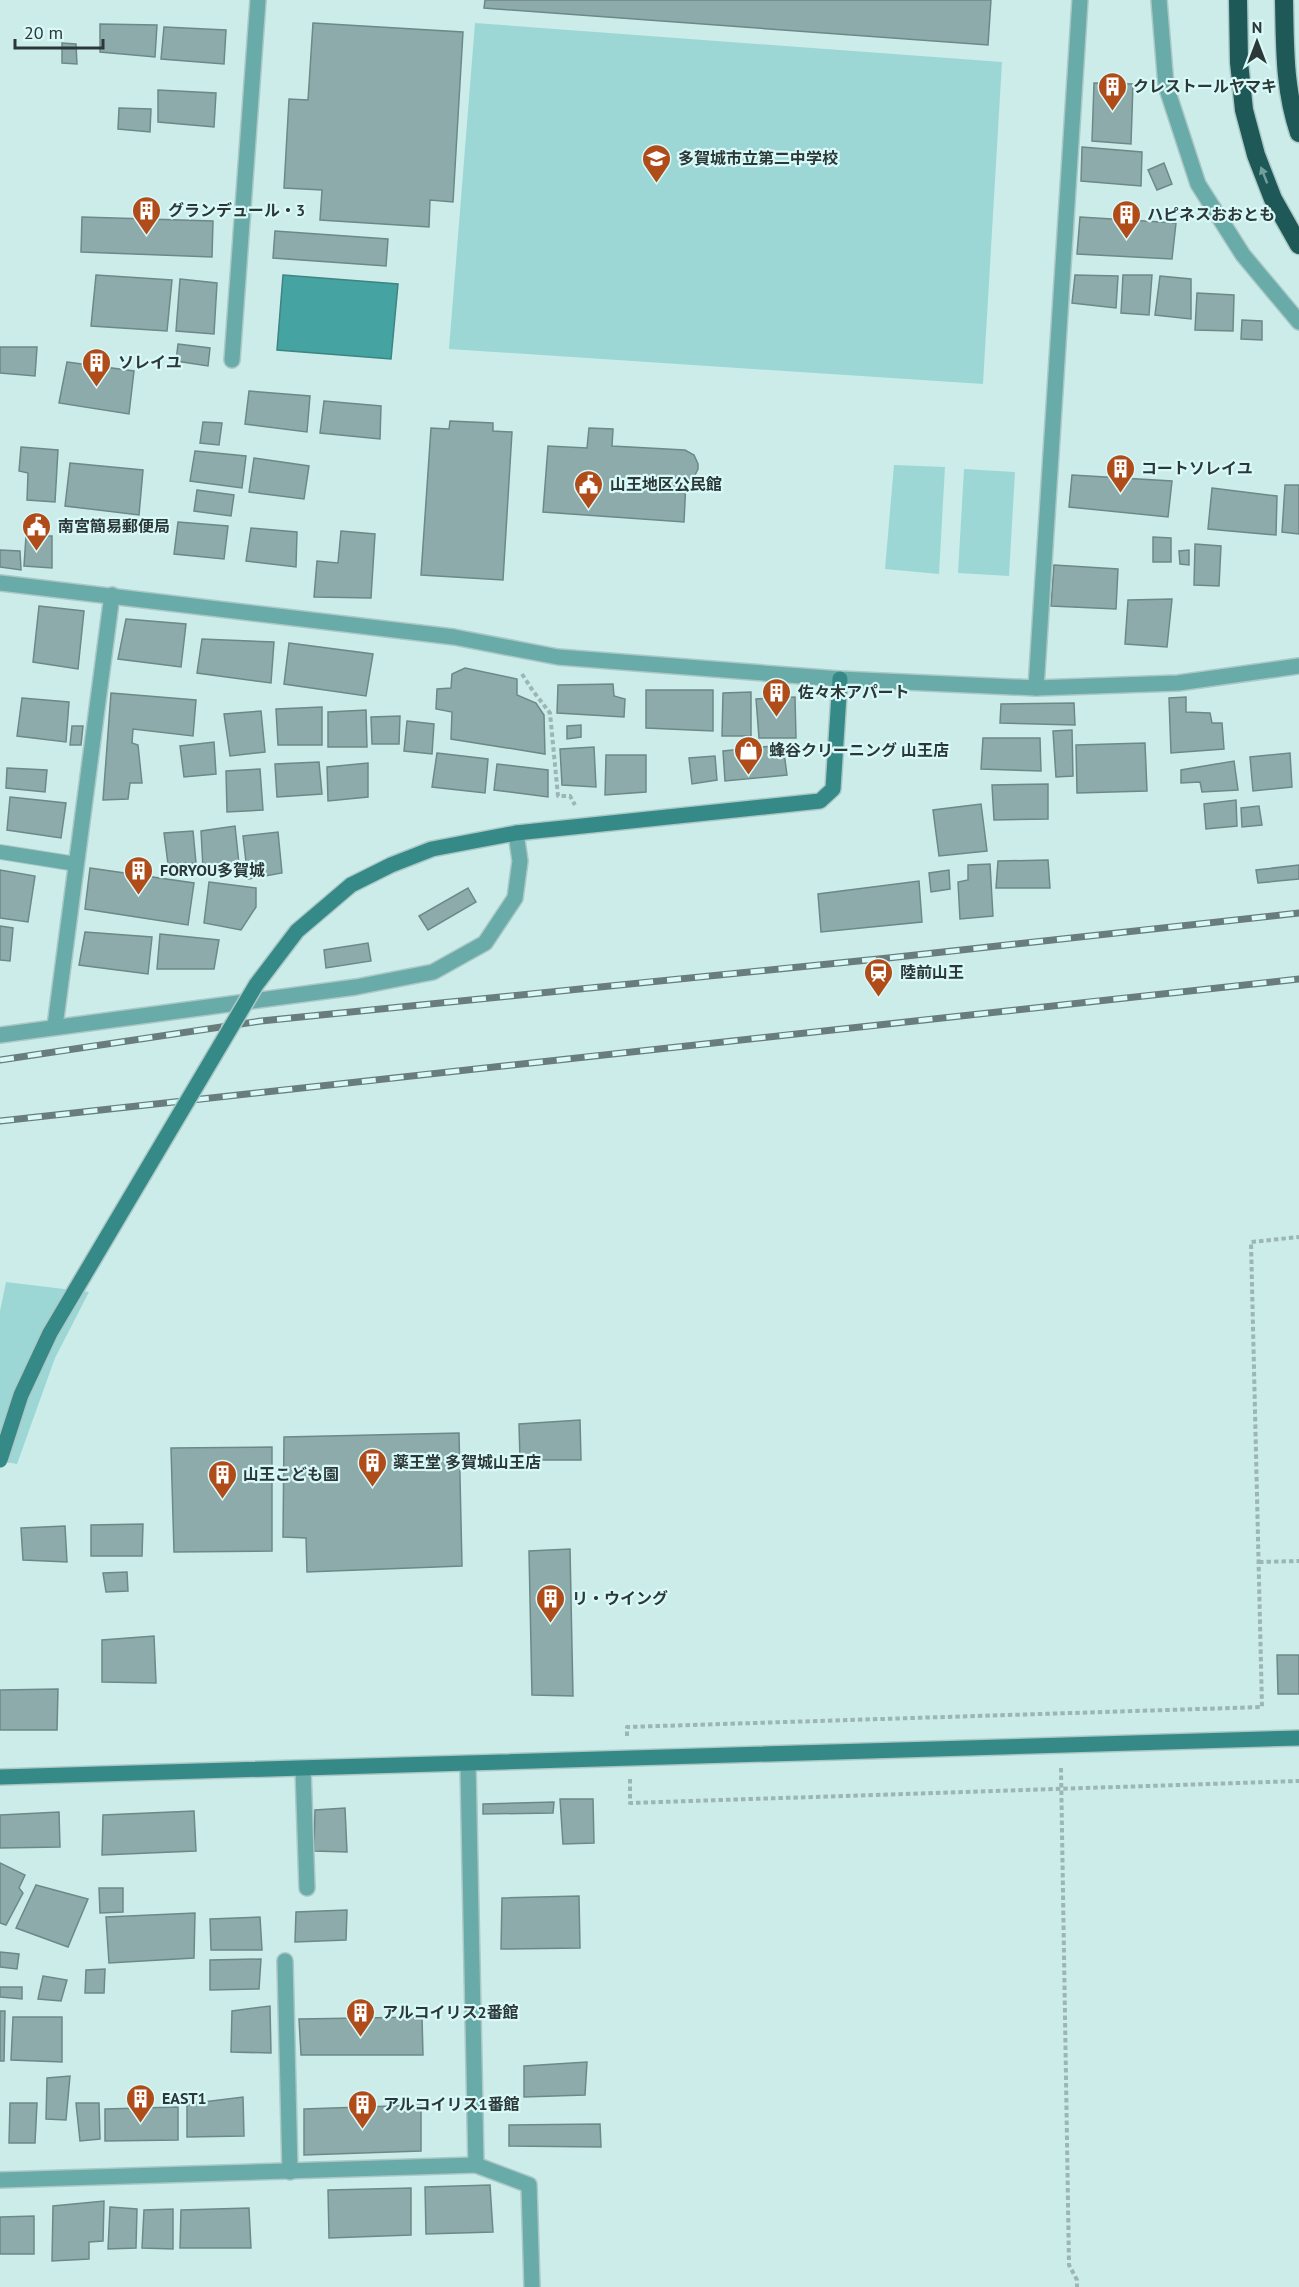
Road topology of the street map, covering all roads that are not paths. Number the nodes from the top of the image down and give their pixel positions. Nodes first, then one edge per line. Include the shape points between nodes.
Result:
1 (258, 0) edge
2 (1080, 0) edge
3 (1159, 0) edge
4 (1238, 0) edge
5 (1284, 0) edge
6 (1299, 133) edge
7 (1299, 245) edge
8 (1299, 322) edge
9 (232, 360) dead end
10 (0, 583) edge
11 (112, 595) junction
12 (1299, 666) edge
13 (840, 679) junction
14 (1036, 688) junction
15 (516, 833) junction
16 (0, 852) edge
17 (76, 864) junction
18 (55, 1026) junction
19 (0, 1035) edge
20 (0, 1460) edge
21 (1299, 1738) edge
22 (468, 1765) junction
23 (303, 1769) junction
24 (0, 1778) edge
25 (307, 1888) dead end
26 (285, 1961) dead end
27 (476, 2165) junction
28 (290, 2172) junction
29 (0, 2180) edge
30 (532, 2287) edge

1 - 9 street
2 - 14 street
3 - 8 street via 1166,86 1198,183 1243,255
7 -> 4 highway via 1273,199 1244,110
5 - 6 highway via 1285,72
10 - 11 street
11 - 13 street via 454,637 558,657
11 - 17 street
12 - 14 street via 1178,682
13 - 14 street
13 - 15 street via 833,789 820,801
15 - 18 street via 520,861 515,898 485,943 433,972 356,987
15 - 20 street, bridge via 432,849 391,865 351,885 297,931 256,985 50,1333 21,1395
16 - 17 lane
17 - 18 street
18 - 19 street
21 - 22 street
22 - 23 street
22 - 27 street
23 - 24 street
23 - 25 street
26 - 28 street
27 - 28 street
27 - 30 street via 529,2185
28 - 29 street

